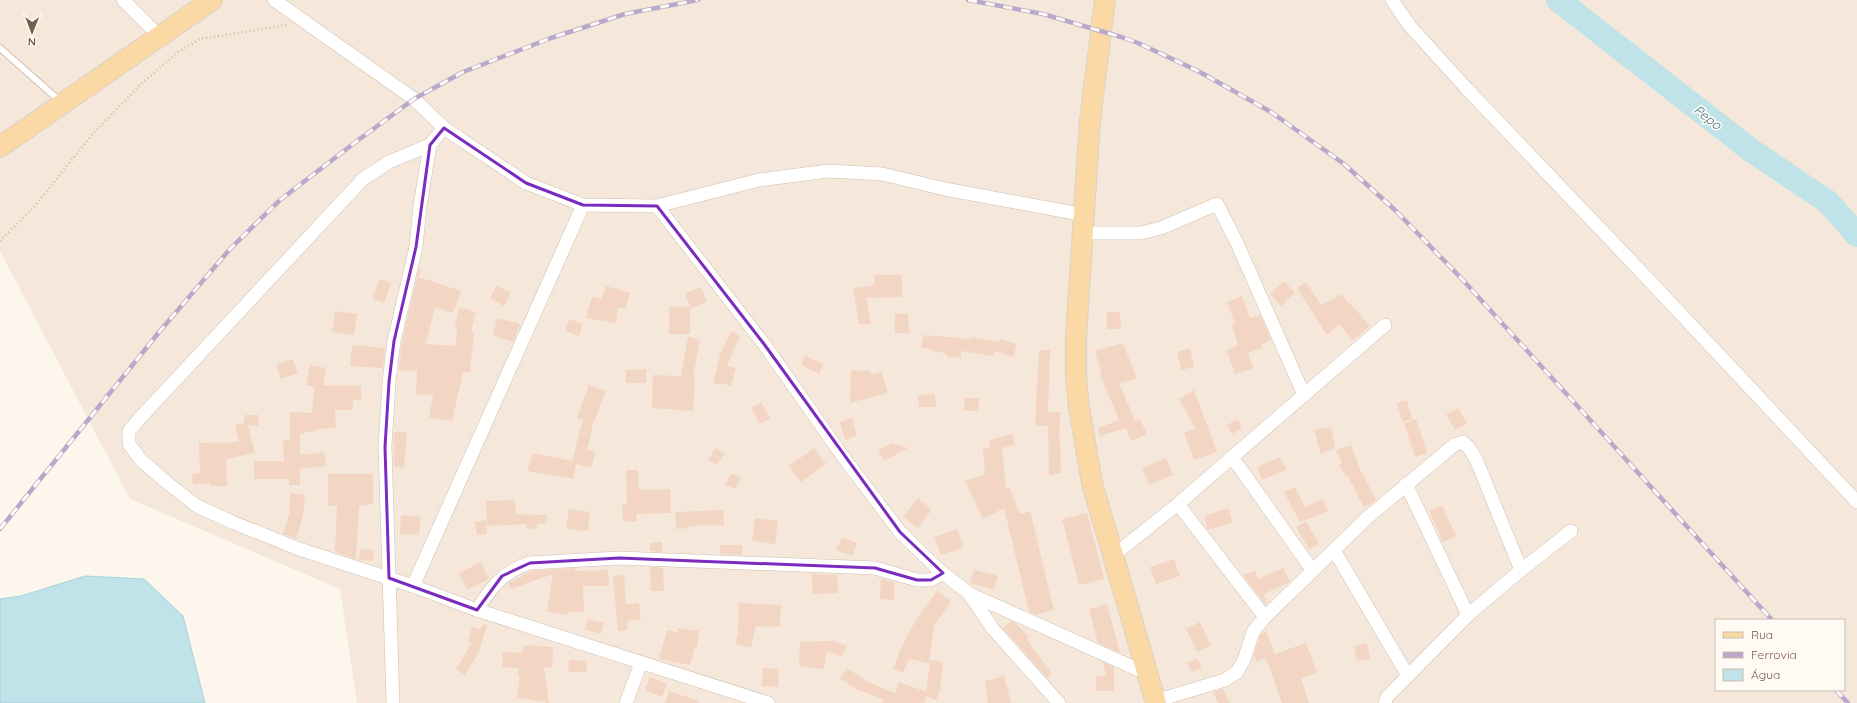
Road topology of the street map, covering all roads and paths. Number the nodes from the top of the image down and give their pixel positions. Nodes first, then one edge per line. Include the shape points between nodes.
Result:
1 (123, 0) edge
2 (212, 0) edge
3 (274, 0) edge
4 (1105, 0) edge
5 (1392, 0) edge
6 (305, 22) junction
7 (160, 37) junction
8 (0, 48) edge
9 (64, 104) junction
10 (444, 128) junction
11 (430, 145) junction
12 (0, 147) edge
13 (583, 205) junction
14 (657, 206) junction
15 (1084, 224) junction
16 (0, 241) edge
17 (1385, 325) dead end
18 (1304, 395) junction
19 (1232, 457) junction
20 (1406, 484) junction
21 (1857, 502) edge
22 (1178, 504) junction
23 (1571, 531) dead end
24 (1334, 550) junction
25 (1114, 555) junction
26 (1521, 570) junction
27 (1313, 571) junction
28 (943, 573) junction
29 (390, 578) junction
30 (413, 586) junction
31 (970, 594) junction
32 (477, 610) junction
33 (1468, 615) junction
34 (1265, 617) junction
35 (641, 663) junction
36 (1148, 674) junction
37 (1408, 676) junction
38 (1156, 702) edge
39 (393, 703) edge
40 (626, 703) edge
41 (768, 703) edge
42 (1058, 703) edge
43 (1385, 703) edge

1 - 7 street
2 - 7 main road
3 - 6 street
4 - 15 main road via 1090,120
5 - 21 street via 1409,25 1467,89
6 - 10 street via 414,99
6 - 16 path via 200,39 178,52 140,85 91,136 34,207
7 - 9 main road
8 - 9 lane
9 - 12 main road
10 - 11 street
10 - 13 street via 526,183
11 - 29 street via 416,247 394,341 389,382 385,447
11 - 29 street via 389,162 364,179 129,431 129,444 141,460 197,506 299,549
13 - 14 street
13 - 30 street
14 - 15 street via 759,180 828,171 882,174
14 - 28 street via 764,344 900,532
15 - 18 street via 1141,233 1161,228 1217,204 1237,243
15 - 25 main road via 1076,337 1079,407 1092,483
17 - 18 street
18 - 19 street
19 - 22 street
19 - 27 street
20 - 24 street
20 - 26 street via 1444,452 1462,442 1476,459
20 - 33 street
22 - 25 street
22 - 34 street
23 - 26 street
24 - 27 street
24 - 37 street
25 - 36 main road
26 - 33 street
27 - 34 street
28 - 31 street
28 - 32 street via 931,580 917,580 875,568 619,558 530,563 516,567 502,576
29 - 30 street
29 - 39 street
30 - 32 street
31 - 36 street
31 - 42 street via 993,629
32 - 35 street
33 - 37 street
34 - 38 street via 1253,632 1244,660 1237,672 1225,680
35 - 40 street
35 - 41 street
36 - 38 main road
37 - 43 street via 1387,697

